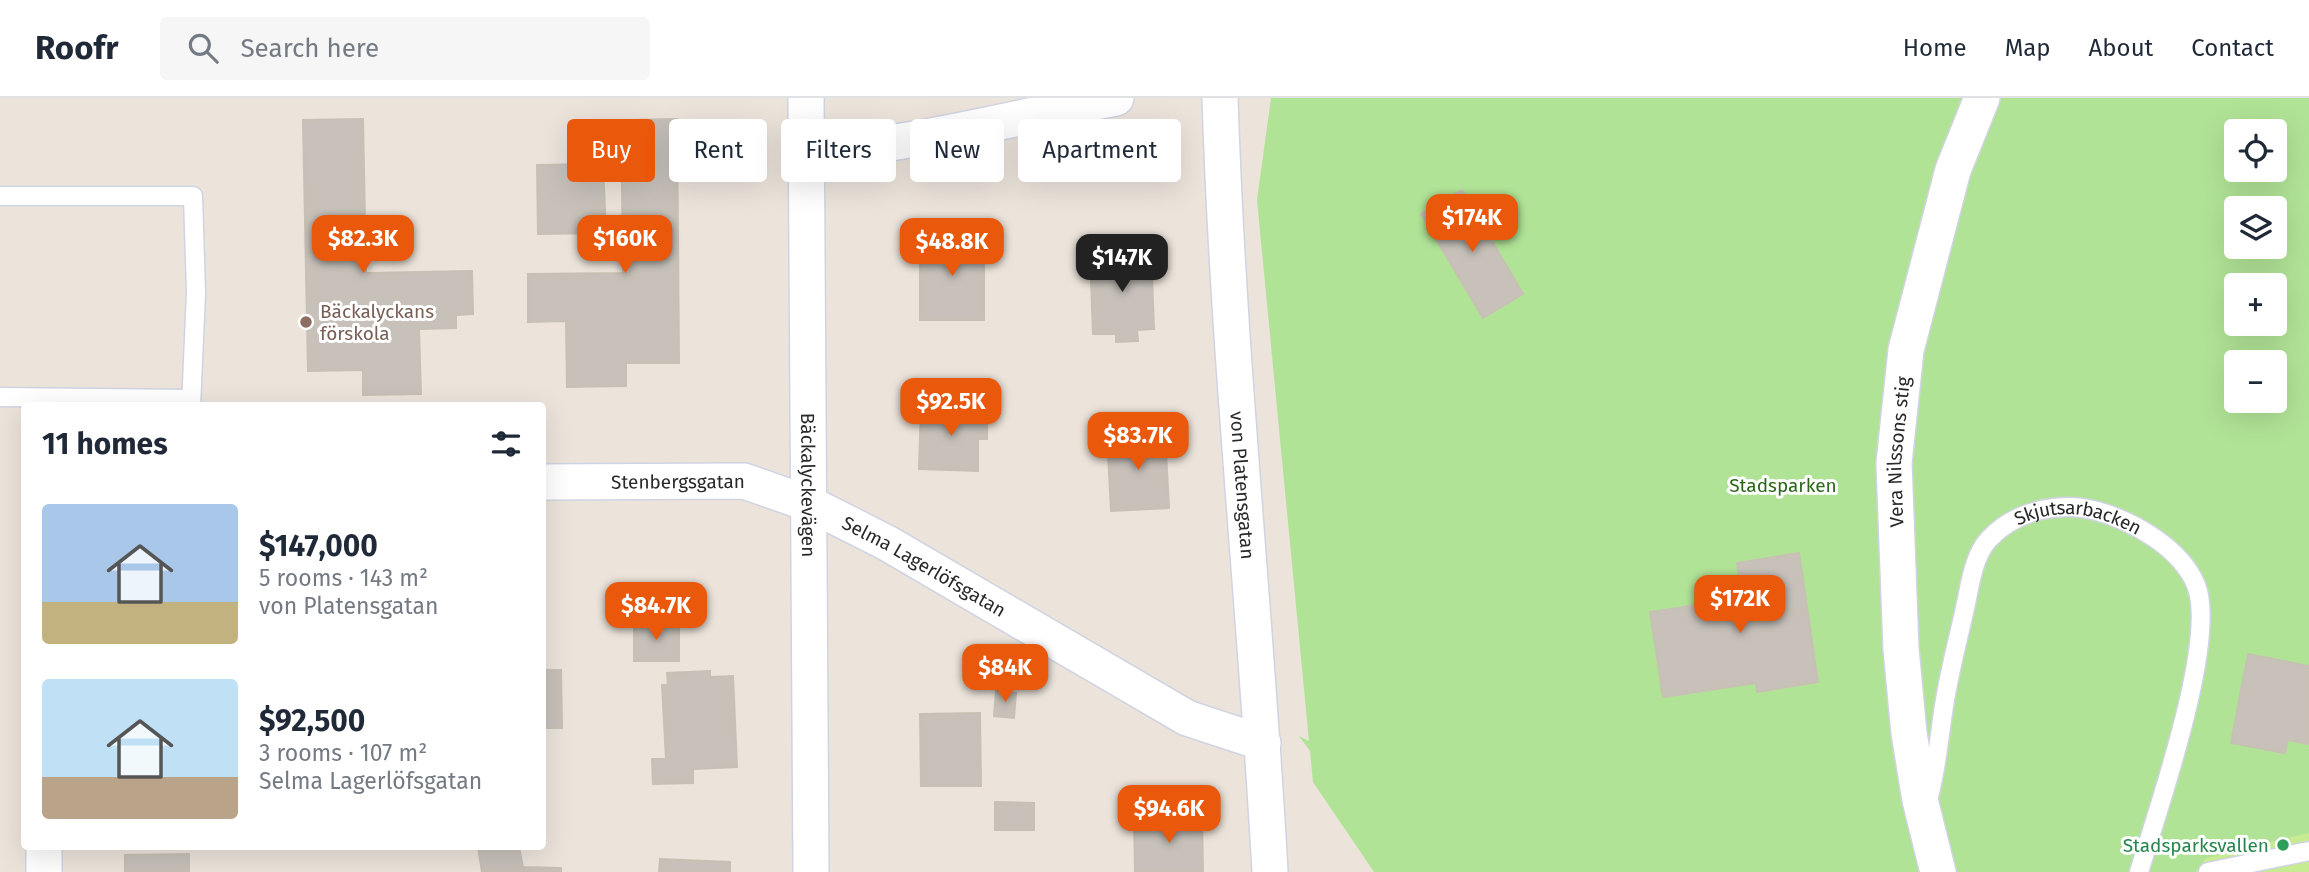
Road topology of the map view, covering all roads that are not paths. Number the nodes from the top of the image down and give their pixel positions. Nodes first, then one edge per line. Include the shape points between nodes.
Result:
1 (806, 98) edge
2 (1116, 98) edge
3 (1220, 98) edge
4 (1982, 98) edge
5 (806, 119) edge
6 (896, 143) edge
7 (807, 182) edge
8 (0, 196) edge
9 (0, 397) edge
10 (190, 402) edge
11 (546, 482) edge
12 (810, 504) junction
13 (1263, 743) junction
14 (1924, 816) junction
15 (44, 850) edge
16 (2309, 851) edge
17 (44, 872) edge
18 (811, 872) edge
19 (1270, 872) edge
20 (1938, 872) edge
21 (2140, 872) edge
22 (2208, 872) edge

1 - 5 street, Bäckalyckevägen
2 - 6 street
3 - 13 street, von Platensgatan via 1225,227
4 - 14 street, Vera Nilssons stig via 1953,170 1906,350 1894,463 1901,649 1909,733
7 - 12 street, Bäckalyckevägen
8 - 10 lane via 193,196 196,293
9 - 10 lane
11 - 12 street, Stenbergsgatan via 744,481
12 - 13 street, Selma Lagerlöfsgatan via 887,543 1187,718
12 - 18 street, Bäckalyckevägen
13 - 19 street, von Platensgatan
14 - 20 street, Skjutsarbacken
14 - 21 lane, Skjutsarbacken via 1975,566 1989,539 2012,522 2034,511 2082,507 2127,523 2163,545 2190,575 2201,603 2196,666 2183,724
15 - 17 street
16 - 22 lane

